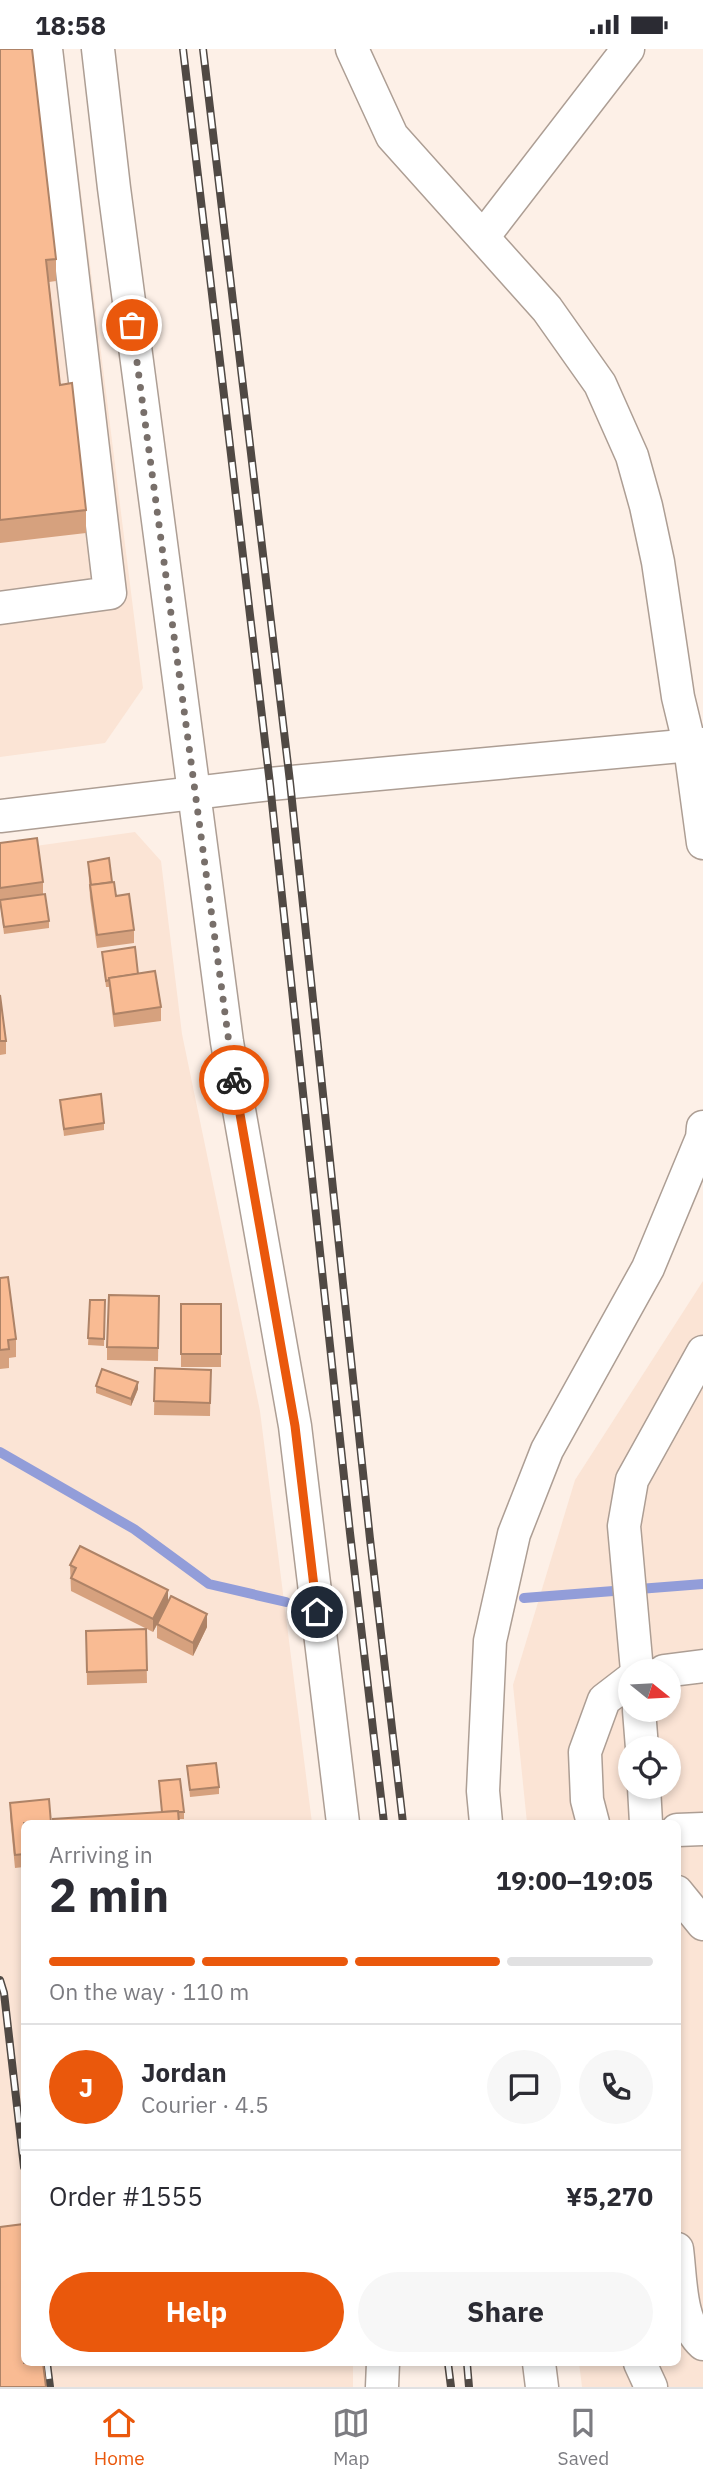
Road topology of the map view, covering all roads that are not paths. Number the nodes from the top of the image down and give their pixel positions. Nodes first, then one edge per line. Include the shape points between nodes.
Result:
1 (46, 49) edge
2 (97, 49) edge
3 (352, 49) edge
4 (628, 49) edge
5 (483, 237) junction
6 (0, 608) edge
7 (696, 745) edge
8 (194, 793) junction
9 (0, 816) edge
10 (703, 843) edge
11 (703, 1127) edge
12 (703, 1352) edge
13 (636, 1659) edge
14 (703, 1666) edge
15 (681, 1669) edge
16 (618, 1690) edge
17 (645, 1799) edge
18 (343, 1820) edge
19 (486, 1820) edge
20 (592, 1820) edge
21 (646, 1820) edge
22 (703, 1829) edge
23 (681, 1830) edge
24 (681, 1897) edge
25 (703, 1924) edge
26 (681, 2280) edge
27 (703, 2344) edge
28 (383, 2366) edge
29 (539, 2366) edge
30 (642, 2366) edge
31 (382, 2387) edge
32 (542, 2387) edge
33 (652, 2387) edge

1 - 6 street via 110,593
2 - 8 street
3 - 5 street via 392,136
4 - 5 street
5 - 7 street via 547,309 600,384 632,456 658,562 678,697
7 - 8 street
7 - 10 street
8 - 9 street
8 - 18 street via 227,1042 295,1426
11 - 19 street via 648,1268 547,1450 514,1534 490,1641
12 - 13 street via 632,1480 624,1526
14 - 15 street
16 - 20 street via 604,1700 585,1752
17 - 21 street
22 - 23 street
24 - 25 street
26 - 27 street via 685,2312
28 - 31 street
29 - 32 street
30 - 33 street

